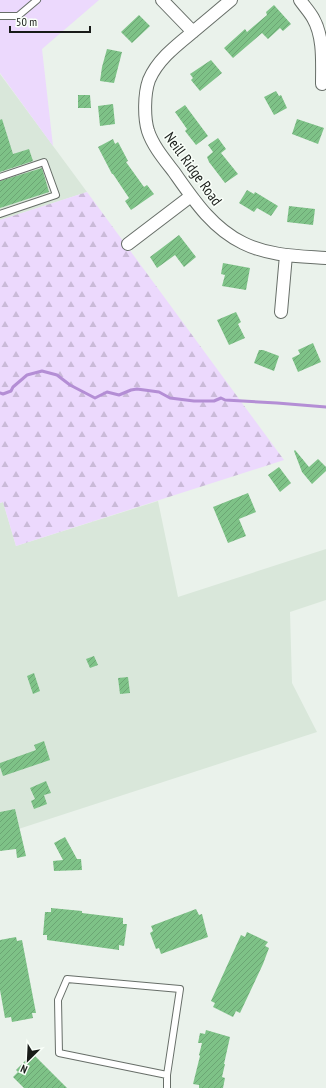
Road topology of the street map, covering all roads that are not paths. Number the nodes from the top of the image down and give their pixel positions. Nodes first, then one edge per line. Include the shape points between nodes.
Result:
1 (37, 0) edge
2 (162, 0) edge
3 (231, 0) edge
4 (300, 0) edge
5 (0, 16) edge
6 (193, 32) junction
7 (322, 84) dead end
8 (0, 177) edge
9 (191, 196) junction
10 (0, 214) edge
11 (128, 244) dead end
12 (286, 255) junction
13 (326, 258) edge
14 (281, 312) dead end
15 (167, 1075) junction
16 (167, 1088) edge

1 - 5 lane via 18,16
2 - 6 street
3 - 6 street, Neill Ridge Road
4 - 7 street via 316,24 320,38
6 - 9 street, Neill Ridge Road via 158,65 150,80 145,110 145,120 152,140
8 - 10 lane via 44,162 56,195
9 - 11 street
9 - 12 street, Neill Ridge Road via 212,221 232,237 258,249
12 - 13 street, Neill Ridge Road
12 - 14 street
15 - 15 lane via 180,989 67,979 58,1000 59,1052
15 - 16 lane

